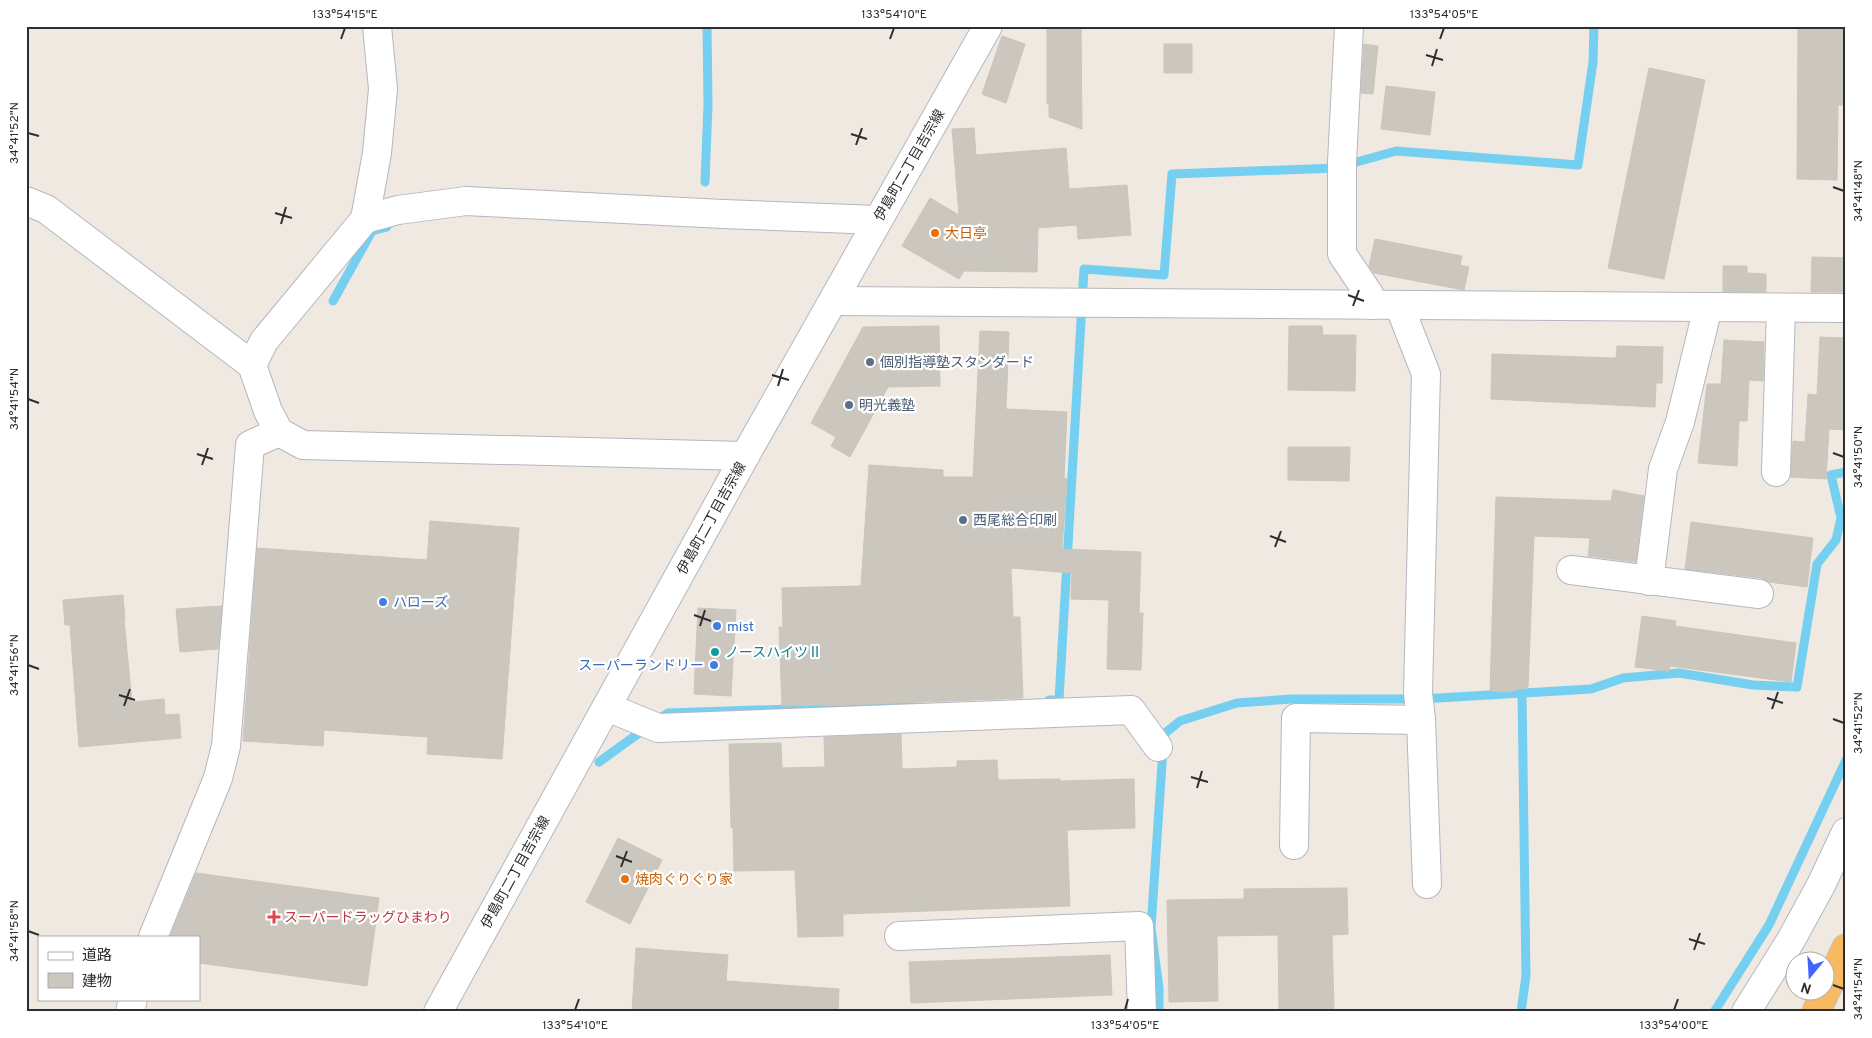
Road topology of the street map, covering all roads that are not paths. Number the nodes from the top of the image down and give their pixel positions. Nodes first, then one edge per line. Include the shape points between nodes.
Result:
1 (377, 26) edge
2 (988, 26) edge
3 (1349, 26) edge
4 (26, 201) edge
5 (365, 219) junction
6 (877, 220) junction
7 (834, 301) junction
8 (1371, 305) junction
9 (1398, 305) junction
10 (1708, 307) junction
11 (1781, 308) junction
12 (1846, 308) edge
13 (252, 365) junction
14 (279, 432) junction
15 (745, 456) junction
16 (1776, 472) dead end
17 (1571, 570) dead end
18 (1649, 581) junction
19 (1759, 594) dead end
20 (1419, 706) junction
21 (607, 707) junction
22 (1158, 746) dead end
23 (1846, 832) edge
24 (1294, 845) dead end
25 (1426, 884) dead end
26 (152, 936) edge
27 (899, 936) dead end
28 (1846, 948) edge
29 (438, 1012) edge
30 (1142, 1012) edge
31 (1746, 1012) edge
32 (1816, 1012) edge

1 - 5 street via 383,89 377,153
2 - 6 street, 伊島町二丁目吉宗線
3 - 8 street via 1342,162 1342,254 1369,294
4 - 13 street via 46,209
5 - 6 street via 398,210 466,201
5 - 13 street via 264,341
6 - 7 street, 伊島町二丁目吉宗線
7 - 8 street
7 - 15 street, 伊島町二丁目吉宗線
8 - 9 street
9 - 10 street
9 - 20 street via 1426,374
10 - 11 street
10 - 18 street via 1680,422 1663,469
11 - 12 street
11 - 16 street
13 - 14 street
14 - 15 street via 303,445
14 - 26 street via 250,444 226,746 218,778
15 - 21 street, 伊島町二丁目吉宗線
17 - 18 street
18 - 19 street
20 - 24 street via 1296,718
20 - 25 street
21 - 22 street via 650,725 1131,710
21 - 29 street, 伊島町二丁目吉宗線
23 - 31 street via 1821,885
27 - 30 street via 1139,926
28 - 32 highway

